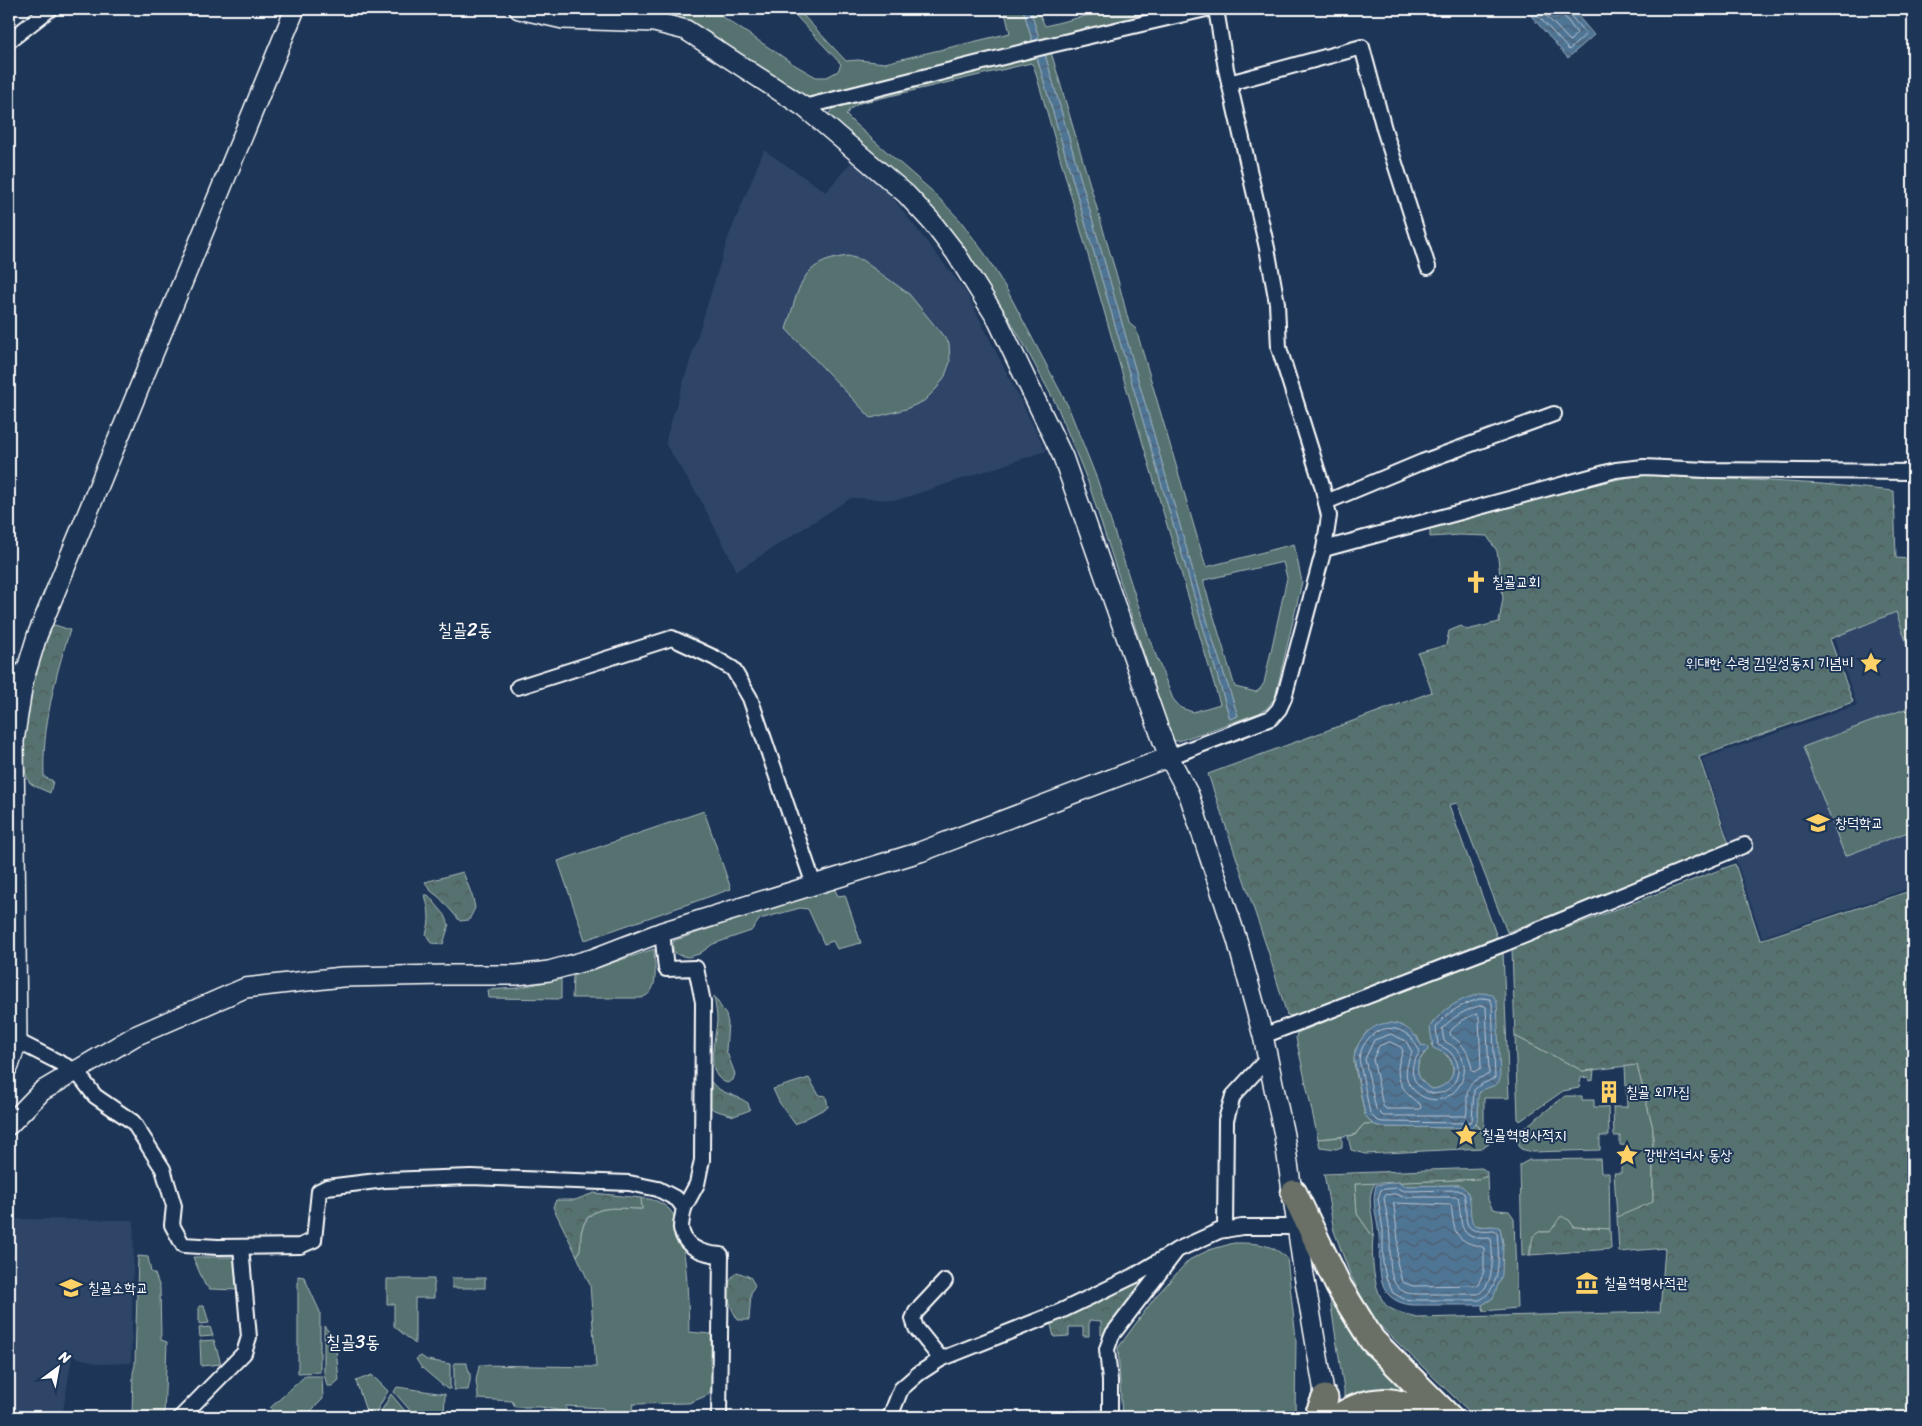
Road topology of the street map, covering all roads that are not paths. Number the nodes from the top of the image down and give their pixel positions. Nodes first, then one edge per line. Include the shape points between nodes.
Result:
1 (50, 9) edge
2 (519, 9) edge
3 (1206, 9) edge
4 (1216, 9) edge
5 (292, 12) edge
6 (9, 41) edge
7 (1229, 83) junction
8 (804, 107) junction
9 (1428, 267) dead end
10 (1554, 414) dead end
11 (1913, 472) edge
12 (1326, 502) junction
13 (1324, 549) junction
14 (9, 667) edge
15 (23, 682) junction
16 (518, 687) dead end
17 (1169, 757) junction
18 (1745, 845) dead end
19 (814, 885) junction
20 (662, 932) junction
21 (1263, 1036) junction
22 (13, 1040) edge
23 (1268, 1058) junction
24 (9, 1066) edge
25 (76, 1071) junction
26 (9, 1125) edge
27 (1294, 1193) junction
28 (684, 1208) junction
29 (1297, 1227) junction
30 (1225, 1230) junction
31 (241, 1247) junction
32 (1177, 1250) junction
33 (945, 1281) dead end
34 (941, 1359) junction
35 (1326, 1413) edge
36 (182, 1417) edge
37 (719, 1417) edge
38 (890, 1417) edge
39 (1110, 1417) edge
40 (1426, 1417) edge
41 (1449, 1417) edge

1 - 6 street
2 - 8 street via 563,19 654,22 686,30
3 - 8 street
4 - 7 street
5 - 15 street via 37,636
7 - 9 street via 1362,47
7 - 12 street via 1267,248 1277,303 1279,348
8 - 17 street via 906,194 931,221 955,252 997,319 1063,458
10 - 12 street via 1422,462
11 - 13 street via 1644,467 1616,470
12 - 13 street via 1328,516
13 - 17 street via 1279,709 1271,718
14 - 15 street
15 - 22 street via 14,741
16 - 19 street via 672,638 733,669 750,698
17 - 19 street via 920,852
17 - 21 street via 1189,795 1217,878
18 - 21 street via 1506,943
19 - 20 street
20 - 25 street via 592,959 548,971 516,975 342,977 245,988 135,1036
20 - 28 street via 666,969 696,968 703,1002 702,1160 697,1184
21 - 23 street
22 - 24 street
22 - 25 street
23 - 27 street
23 - 30 street via 1233,1096 1226,1120
25 - 26 street via 42,1091
25 - 31 street via 95,1096 133,1122 163,1169 174,1206 172,1225 183,1245
27 - 29 street
27 - 41 highway via 1339,1287 1372,1340
28 - 31 street via 677,1199 658,1189 629,1183 471,1177 385,1180 319,1190 314,1240 300,1246
28 - 37 street via 681,1229 689,1245 705,1254 721,1255
29 - 30 street
29 - 35 street
30 - 32 street
31 - 36 street via 249,1337 244,1353
32 - 34 street via 1134,1276 1059,1312
32 - 39 street via 1112,1335 1107,1349
33 - 34 street via 916,1312 913,1320
34 - 38 street via 901,1389
35 - 40 highway via 1374,1401 1397,1402

